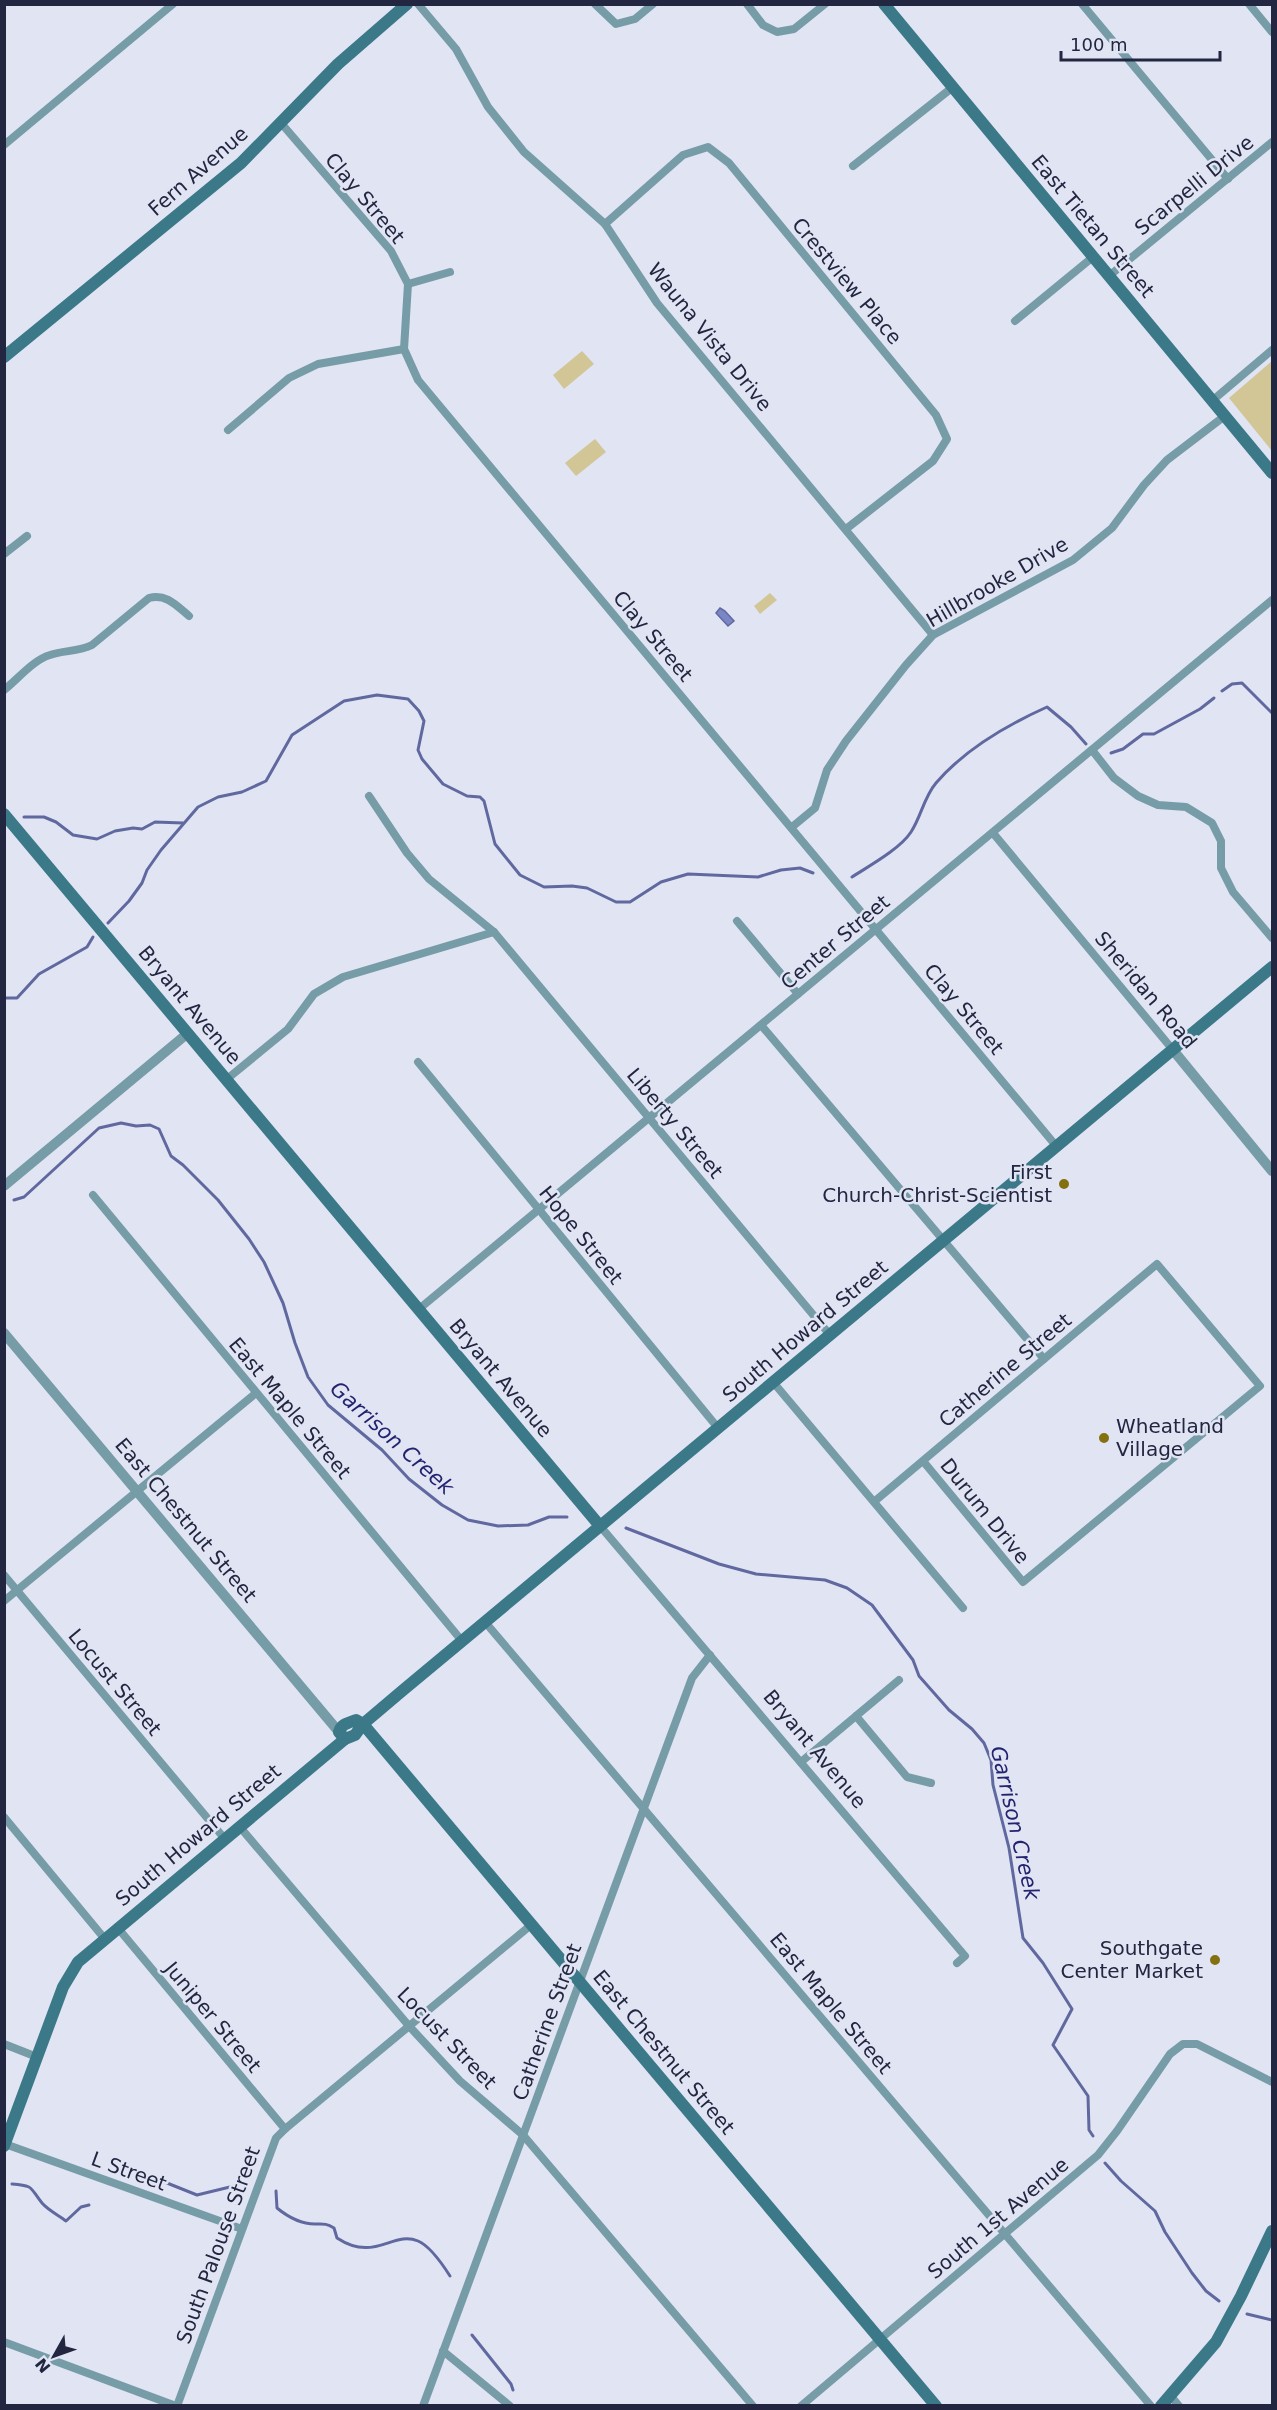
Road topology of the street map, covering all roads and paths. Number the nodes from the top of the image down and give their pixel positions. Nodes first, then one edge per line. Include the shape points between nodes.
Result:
1 (173, 4) edge
2 (407, 4) edge
3 (418, 4) edge
4 (595, 4) edge
5 (653, 4) edge
6 (747, 4) edge
7 (825, 4) edge
8 (884, 4) edge
9 (1082, 4) edge
10 (1249, 4) edge
11 (1272, 32) edge
12 (952, 87) junction
13 (281, 123) junction
14 (1272, 142) edge
15 (4, 145) edge
16 (853, 166) dead end
17 (1228, 179) junction
18 (605, 224) junction
19 (1093, 257) junction
20 (450, 272) dead end
21 (1109, 276) junction
22 (408, 284) junction
23 (1015, 321) dead end
24 (404, 349) junction
25 (1272, 350) edge
26 (4, 357) edge
27 (1212, 400) junction
28 (1226, 415) junction
29 (228, 430) dead end
30 (1272, 472) edge
31 (846, 530) junction
32 (27, 536) dead end
33 (4, 554) edge
34 (1272, 600) edge
35 (189, 616) dead end
36 (933, 635) junction
37 (4, 690) edge
38 (1092, 750) junction
39 (369, 796) dead end
40 (4, 814) edge
41 (792, 827) junction
42 (993, 833) junction
43 (737, 921) dead end
44 (876, 930) junction
45 (494, 932) junction
46 (1272, 938) edge
47 (1272, 967) edge
48 (798, 994) junction
49 (761, 1025) junction
50 (188, 1034) junction
51 (1173, 1050) junction
52 (418, 1062) dead end
53 (226, 1079) junction
54 (649, 1118) junction
55 (1057, 1147) junction
56 (1272, 1171) edge
57 (4, 1186) edge
58 (93, 1195) dead end
59 (538, 1210) junction
60 (944, 1240) junction
61 (1157, 1264) joint
62 (419, 1309) junction
63 (4, 1333) edge
64 (830, 1335) junction
65 (1044, 1359) junction
66 (773, 1383) junction
67 (256, 1393) junction
68 (718, 1428) junction
69 (923, 1461) junction
70 (137, 1491) junction
71 (875, 1502) junction
72 (600, 1526) junction
73 (4, 1575) edge
74 (17, 1591) junction
75 (4, 1601) edge
76 (963, 1608) dead end
77 (485, 1622) junction
78 (462, 1641) junction
79 (710, 1655) junction
80 (898, 1680) dead end
81 (856, 1716) junction
82 (363, 1724) junction
83 (341, 1735) junction
84 (801, 1762) junction
85 (931, 1783) dead end
86 (644, 1809) junction
87 (4, 1817) edge
88 (239, 1826) junction
89 (224, 1838) junction
90 (531, 1924) junction
91 (117, 1927) junction
92 (104, 1938) junction
93 (957, 1963) dead end
94 (580, 1983) junction
95 (409, 2026) junction
96 (4, 2044) edge
97 (37, 2057) junction
98 (1272, 2082) edge
99 (285, 2129) junction
100 (523, 2135) junction
101 (5, 2145) edge
102 (242, 2229) junction
103 (1272, 2231) edge
104 (1005, 2233) junction
105 (880, 2339) junction
106 (4, 2342) edge
107 (443, 2351) junction
108 (1170, 2395) junction
109 (176, 2406) edge
110 (423, 2406) edge
111 (510, 2406) edge
112 (753, 2406) edge
113 (801, 2406) edge
114 (936, 2406) edge
115 (1151, 2406) edge
116 (1161, 2406) edge
117 (1179, 2406) edge

1 - 15 street
2 - 13 main road, Fern Avenue via 338,64
3 - 18 street, Wauna Vista Drive via 456,49 488,107 524,152
4 - 5 street via 616,24 635,19
6 - 7 street via 763,25 777,32 794,29
8 - 12 main road, East Tietan Street
9 - 17 street
10 - 11 street
12 - 16 street
12 - 19 main road, East Tietan Street
13 - 22 street, Clay Street via 391,251
13 - 26 main road, Fern Avenue via 241,163
14 - 17 street, Scarpelli Drive
17 - 21 street, Scarpelli Drive
18 - 31 street, Wauna Vista Drive via 657,303
18 - 31 street, Crestview Place via 683,155 708,147 729,164 936,415 947,439 933,460
19 - 21 main road, East Tietan Street
19 - 23 street
20 - 22 street
21 - 27 main road, East Tietan Street
22 - 24 street, Clay Street
24 - 29 street via 318,364 289,378
24 - 41 street, Clay Street via 418,380
25 - 27 street
27 - 28 main road, East Tietan Street
28 - 30 main road, East Tietan Street
28 - 36 street, Hillbrooke Drive via 1167,460 1112,528 1072,560
31 - 36 street, Wauna Vista Drive
32 - 33 street
34 - 38 street, Center Street
35 - 37 street via 166,598 149,598 92,645 51,654
36 - 41 street, Hillbrooke Drive via 846,741 827,771 815,808
38 - 42 street, Center Street
38 - 46 street via 1114,778 1138,796 1158,805 1186,807 1212,822 1221,841 1221,868 1233,892
39 - 45 street, Liberty Street via 429,879
40 - 50 main road, Bryant Avenue
41 - 44 street, Clay Street
42 - 44 street, Center Street
42 - 51 street, Sheridan Road
43 - 48 street
44 - 48 street, Center Street
44 - 55 street, Clay Street
45 - 53 street via 344,977 314,994 288,1029
45 - 54 street, Liberty Street
47 - 51 main road, South Howard Street
48 - 49 street, Center Street
49 - 54 street, Center Street
49 - 60 street
50 - 53 main road, Bryant Avenue
50 - 57 street
51 - 55 main road, South Howard Street
51 - 56 street, Sheridan Road
52 - 59 street, Hope Street
53 - 62 main road, Bryant Avenue
54 - 59 street, Center Street
54 - 64 street, Liberty Street
55 - 60 main road, South Howard Street
58 - 67 street, East Maple Street
59 - 62 street, Center Street
59 - 68 street, Hope Street
60 - 64 main road, South Howard Street
60 - 65 street
61 - 65 street, Catherine Street
61 - 69 street, Durum Drive via 1260,1386 1023,1582
62 - 72 main road, Bryant Avenue
63 - 70 street, East Chestnut Street
64 - 66 main road, South Howard Street
65 - 69 street, Catherine Street
66 - 68 main road, South Howard Street
66 - 71 street
67 - 70 street
67 - 78 street, East Maple Street
68 - 72 main road, South Howard Street
69 - 71 street, Catherine Street
70 - 74 street
70 - 83 street, East Chestnut Street
71 - 76 street
72 - 77 main road, South Howard Street
72 - 79 street, Bryant Avenue
73 - 74 street, Locust Street
74 - 75 street
74 - 89 street, Locust Street
77 - 78 main road, South Howard Street
77 - 86 street, East Maple Street
78 - 82 main road, South Howard Street
79 - 84 street, Bryant Avenue
79 - 86 street, Catherine Street via 692,1678
80 - 81 street
81 - 84 street
81 - 85 street via 907,1777
82 - 83 main road via 356,1720 343,1725
82 - 90 main road, East Chestnut Street
83 - 88 main road, South Howard Street via 329,1752
84 - 93 street, Bryant Avenue via 965,1956
86 - 94 street, Catherine Street
86 - 104 street, East Maple Street
87 - 92 street
88 - 89 main road, South Howard Street
88 - 95 street, Locust Street
89 - 91 main road, South Howard Street
90 - 94 main road, East Chestnut Street
90 - 95 street, South Palouse Street
91 - 92 main road, South Howard Street
91 - 99 street, Juniper Street
92 - 97 main road, South Howard Street via 78,1962 63,1988
94 - 100 street, Catherine Street
94 - 105 main road, East Chestnut Street
95 - 99 street, South Palouse Street
95 - 100 street, Locust Street via 460,2081
96 - 97 street
97 - 101 main road, South Howard Street
98 - 104 street, South 1st Avenue via 1197,2044 1182,2044 1170,2054 1098,2155
99 - 102 street, South Palouse Street via 272,2147
100 - 107 street, Catherine Street
100 - 112 street, Locust Street
101 - 102 street, L Street
102 - 109 street, South Palouse Street
103 - 108 main road via 1216,2342
104 - 105 street, South 1st Avenue
104 - 115 street, East Maple Street
105 - 113 street, South 1st Avenue
105 - 114 main road, East Chestnut Street
106 - 109 street
107 - 110 street, Catherine Street
107 - 111 street
108 - 116 main road
108 - 117 street

